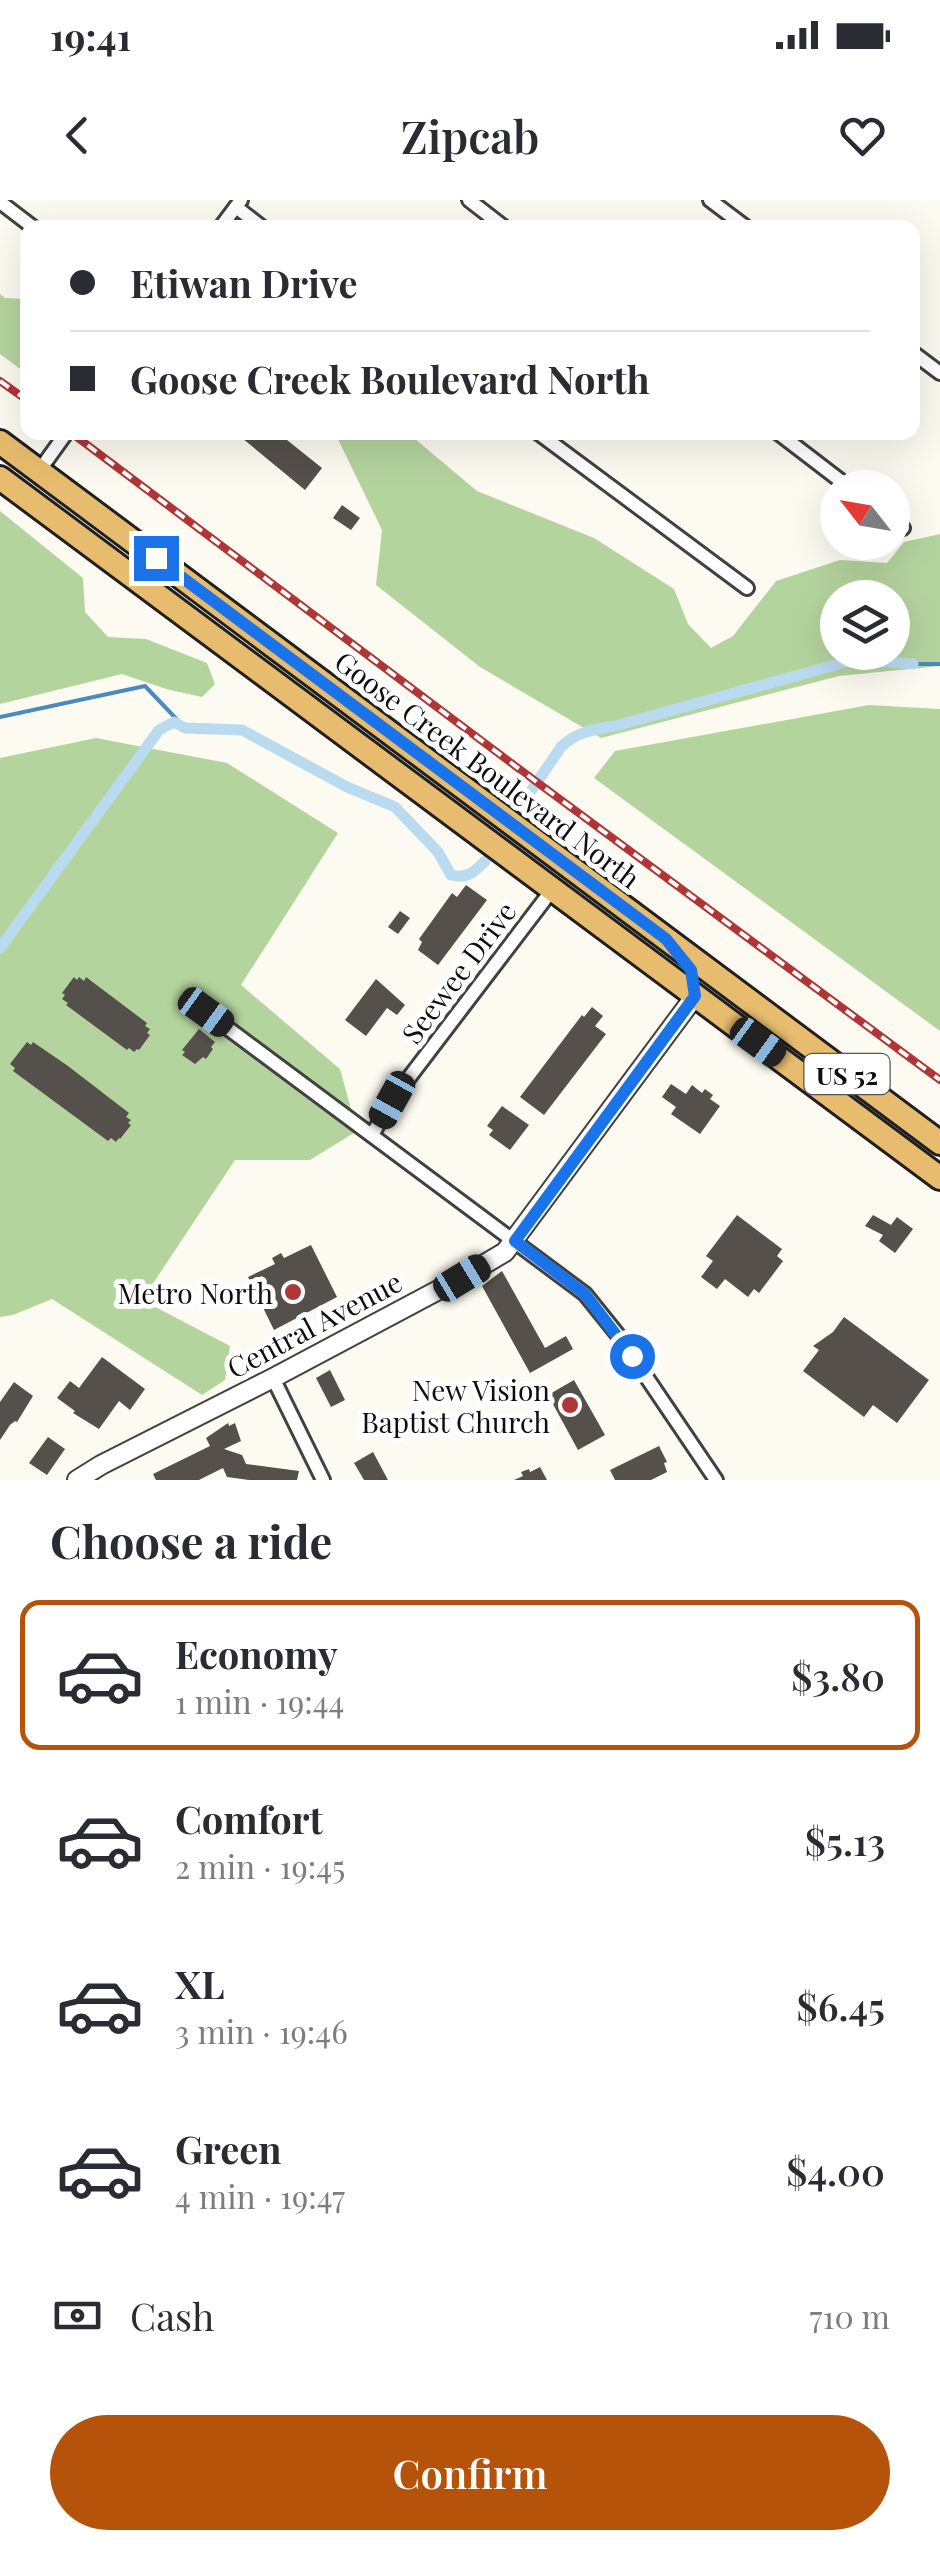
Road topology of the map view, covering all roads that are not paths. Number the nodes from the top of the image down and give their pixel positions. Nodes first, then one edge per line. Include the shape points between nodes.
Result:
1 (469, 200) edge
2 (710, 200) edge
3 (0, 202) edge
4 (24, 220) edge
5 (495, 220) edge
6 (736, 220) edge
7 (61, 440) edge
8 (549, 440) edge
9 (787, 440) edge
10 (0, 442) edge
11 (0, 470) edge
12 (827, 470) edge
13 (39, 471) junction
14 (0, 478) edge
15 (80, 538) junction
16 (747, 588) dead end
17 (552, 890) junction
18 (666, 939) junction
19 (695, 996) junction
20 (754, 1005) junction
21 (206, 1012) dead end
22 (372, 1135) junction
23 (940, 1143) edge
24 (940, 1178) edge
25 (515, 1241) junction
26 (273, 1378) junction
27 (78, 1480) edge
28 (323, 1480) edge
29 (716, 1480) edge

1 - 5 street
2 - 6 street
3 - 4 street
7 - 13 street
8 - 16 street
9 - 12 street
10 - 13 highway, Goose Creek Boulevard North / US 52
11 - 13 highway
13 - 15 highway via 51,502
13 - 18 highway, Goose Creek Boulevard North / US 52
14 - 15 highway, US 52
15 - 17 highway, US 52
17 - 19 highway, US 52
17 - 22 street, Seewee Drive
18 - 19 highway via 691,970
18 - 20 highway, Goose Creek Boulevard North / US 52
19 - 20 highway via 723,995
19 - 24 highway, US 52
19 - 25 street, Central Avenue
20 - 23 highway, Goose Creek Boulevard North / US 52
21 - 22 street
22 - 25 street
25 - 26 street, Central Avenue via 462,1278
25 - 29 street via 585,1294
26 - 27 street, Central Avenue
26 - 28 street

